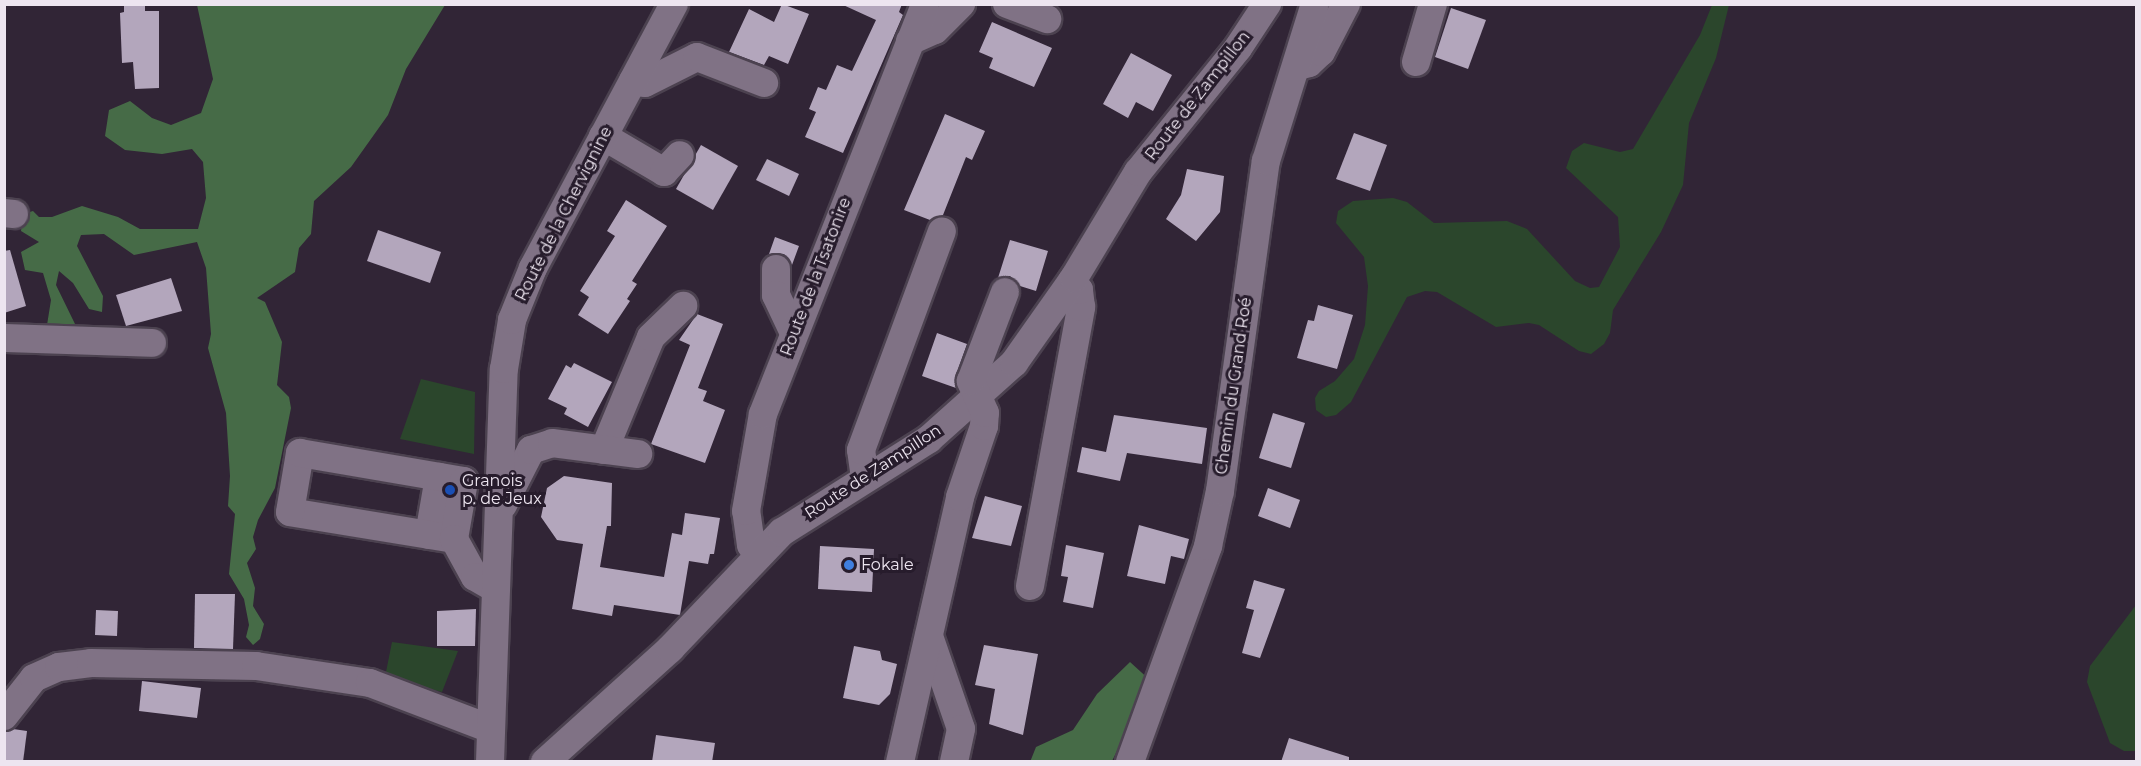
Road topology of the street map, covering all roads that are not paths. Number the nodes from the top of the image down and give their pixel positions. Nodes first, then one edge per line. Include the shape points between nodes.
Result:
1 (674, 4) edge
2 (925, 4) edge
3 (961, 4) edge
4 (1007, 4) edge
5 (1267, 4) edge
6 (1315, 4) edge
7 (1346, 4) edge
8 (1433, 4) edge
9 (1047, 19) dead end
10 (910, 41) junction
11 (1416, 62) dead end
12 (1298, 66) junction
13 (633, 81) junction
14 (764, 83) dead end
15 (603, 136) junction
16 (680, 155) dead end
17 (942, 231) dead end
18 (776, 270) dead end
19 (1071, 282) junction
20 (1005, 292) dead end
21 (683, 306) dead end
22 (794, 333) junction
23 (4, 338) edge
24 (152, 343) dead end
25 (979, 398) junction
26 (604, 450) junction
27 (638, 454) dead end
28 (865, 478) junction
29 (499, 512) junction
30 (441, 537) junction
31 (758, 556) junction
32 (1030, 586) dead end
33 (496, 589) junction
34 (929, 636) junction
35 (4, 716) edge
36 (491, 729) junction
37 (490, 762) edge
38 (545, 762) edge
39 (900, 762) edge
40 (954, 762) edge
41 (1130, 762) edge

1 - 13 street, Route de la Chervignine
2 - 10 street, Route de la Tsatonire
3 - 10 street via 935,30
4 - 9 street
5 - 19 street, Route de Zampillon via 1238,48 1138,172
6 - 12 street, Chemin du Grand Roé
7 - 12 street via 1321,52 1309,63
8 - 11 street
10 - 22 street, Route de la Tsatonire
12 - 41 street, Chemin du Grand Roé via 1266,161 1220,490 1208,546
13 - 14 street via 645,83 697,57
13 - 15 street, Route de la Chervignine
15 - 16 street via 664,172
15 - 29 street, Route de la Chervignine via 529,277 512,320 504,369
17 - 28 street via 861,450
18 - 22 street via 776,296
19 - 25 street, Route de Zampillon via 1021,355
19 - 32 street via 1079,290 1082,307
20 - 25 street via 971,381
21 - 26 street via 651,337
22 - 31 street, Route de la Tsatonire via 763,414 747,499 751,544
23 - 24 street
25 - 28 street, Route de Zampillon via 929,439
25 - 34 street via 984,426 960,497
26 - 27 street
26 - 29 street via 552,443 531,450
28 - 31 street, Route de Zampillon via 801,519
29 - 33 street, Route de la Chervignine
30 - 30 street via 290,512 300,453 439,477
30 - 33 street via 475,577
31 - 38 street, Route de Zampillon via 678,642
33 - 36 street, Route de la Chervignine
34 - 39 street
34 - 40 street via 961,729
35 - 36 street via 34,678 60,667 91,663 256,666 370,683
36 - 37 street, Route de la Chervignine

